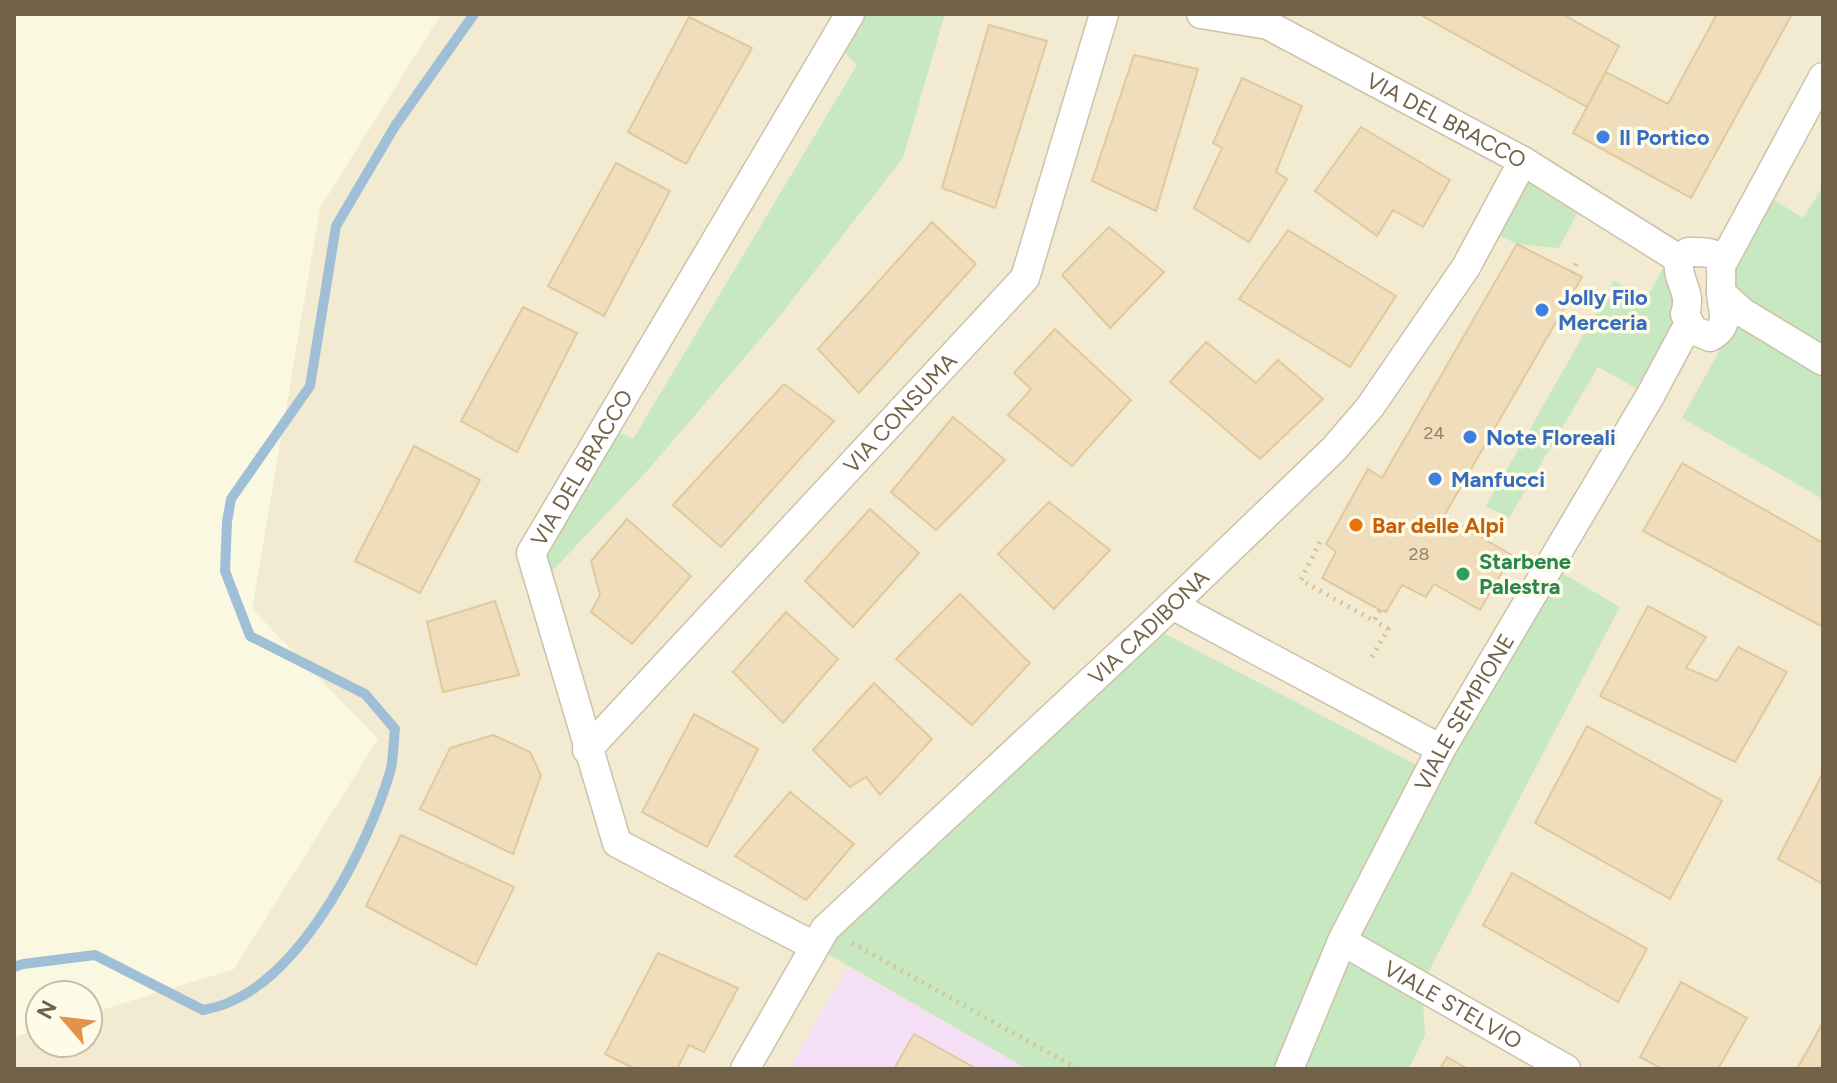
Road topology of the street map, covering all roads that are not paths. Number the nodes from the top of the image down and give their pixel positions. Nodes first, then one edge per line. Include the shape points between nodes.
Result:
1 (850, 14) edge
2 (1104, 14) edge
3 (1201, 14) edge
4 (1823, 77) edge
5 (1523, 161) junction
6 (1679, 259) junction
7 (1722, 264) junction
8 (1721, 293) junction
9 (1688, 325) junction
10 (1823, 361) edge
11 (1172, 605) junction
12 (1441, 749) junction
13 (587, 750) junction
14 (819, 937) junction
15 (1342, 941) junction
16 (745, 1069) edge
17 (1289, 1069) edge
18 (1566, 1069) edge

1 - 13 street, VIA DEL BRACCO via 531,553
2 - 13 street, VIA CONSUMA via 1025,278
3 - 5 street, VIA DEL BRACCO via 1268,25
4 - 7 street
5 - 6 street, VIA DEL BRACCO
5 - 11 street, VIA CADIBONA via 1466,267 1370,407 1334,449
6 - 7 street via 1688,252 1705,252
6 - 9 street via 1688,292
7 - 8 street
8 - 9 street via 1726,316 1716,334 1702,335
8 - 10 street via 1742,312
9 - 12 street, VIALE SEMPIONE
11 - 12 street
11 - 14 street, VIA CADIBONA
12 - 15 street, VIALE SEMPIONE
13 - 14 street, VIA DEL BRACCO via 617,843
14 - 16 street, VIA CADIBONA
15 - 17 street, VIALE SEMPIONE
15 - 18 street, VIALE STELVIO

